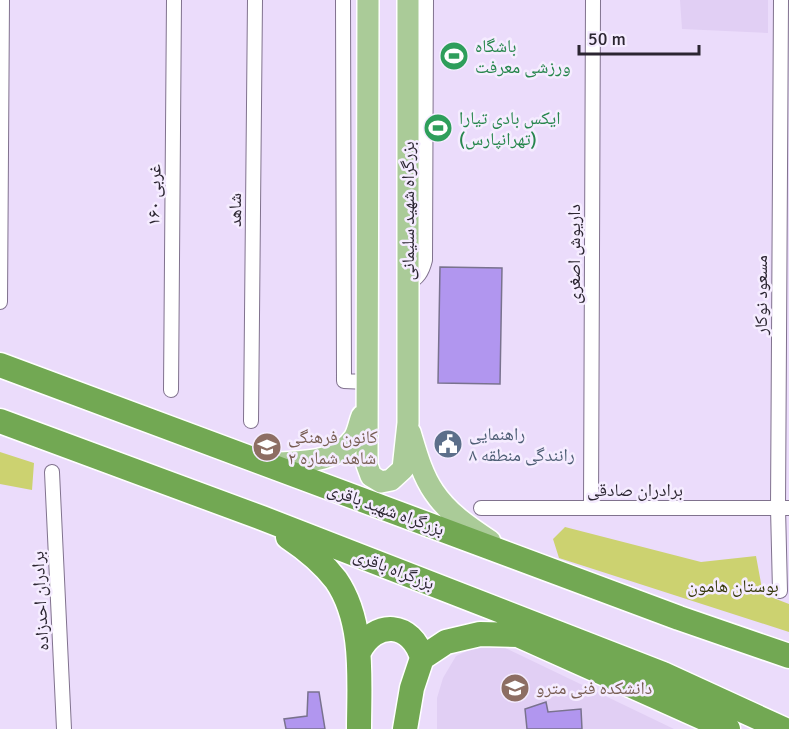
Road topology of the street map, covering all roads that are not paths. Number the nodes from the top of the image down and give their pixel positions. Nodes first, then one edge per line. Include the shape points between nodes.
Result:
1 (2, 0) edge
2 (174, 0) edge
3 (255, 0) edge
4 (343, 0) edge
5 (368, 0) edge
6 (408, 0) edge
7 (426, 0) edge
8 (593, 0) edge
9 (781, 0) edge
10 (407, 284) junction
11 (0, 302) edge
12 (0, 365) edge
13 (171, 390) dead end
14 (367, 390) junction
15 (0, 421) edge
16 (251, 421) dead end
17 (408, 423) junction
18 (265, 464) junction
19 (52, 472) dead end
20 (481, 508) dead end
21 (591, 508) junction
22 (783, 508) edge
23 (262, 518) junction
24 (507, 553) junction
25 (780, 591) dead end
26 (359, 652) junction
27 (789, 656) edge
28 (422, 658) junction
29 (64, 729) edge
30 (359, 729) edge
31 (405, 729) edge
32 (728, 729) edge
33 (783, 729) edge

1 - 11 street
2 - 13 street, ۱۶۰ غربی
3 - 16 street, شاهد
4 - 14 street via 344,381
5 - 14 main road
6 - 10 main road, بزرگراه شهید سلیمانی
7 - 10 street via 425,260 417,278
8 - 21 street, داریوش اصغری
9 - 22 street, مسعود نوکار
10 - 17 main road, بزرگراه شهید سلیمانی
12 - 18 highway
14 - 17 main road via 367,465 371,476 381,482 391,480 403,469
14 - 18 main road via 356,436 344,450 327,459
15 - 23 highway, بزرگراه باقری
17 - 24 main road via 434,492 460,521
18 - 24 highway, بزرگراه شهید باقری
19 - 29 street, برادران احدزاده
20 - 21 street, برادران صادقی
21 - 22 street, برادران صادقی
22 - 25 street, مسعود نوکار
23 - 26 highway via 310,552 336,581 350,607
23 - 33 highway, بزرگراه باقری via 663,674
24 - 27 highway
26 - 28 highway via 372,634 393,629 413,638
26 - 30 highway
28 - 31 highway
28 - 32 highway via 457,639 480,634 518,635

